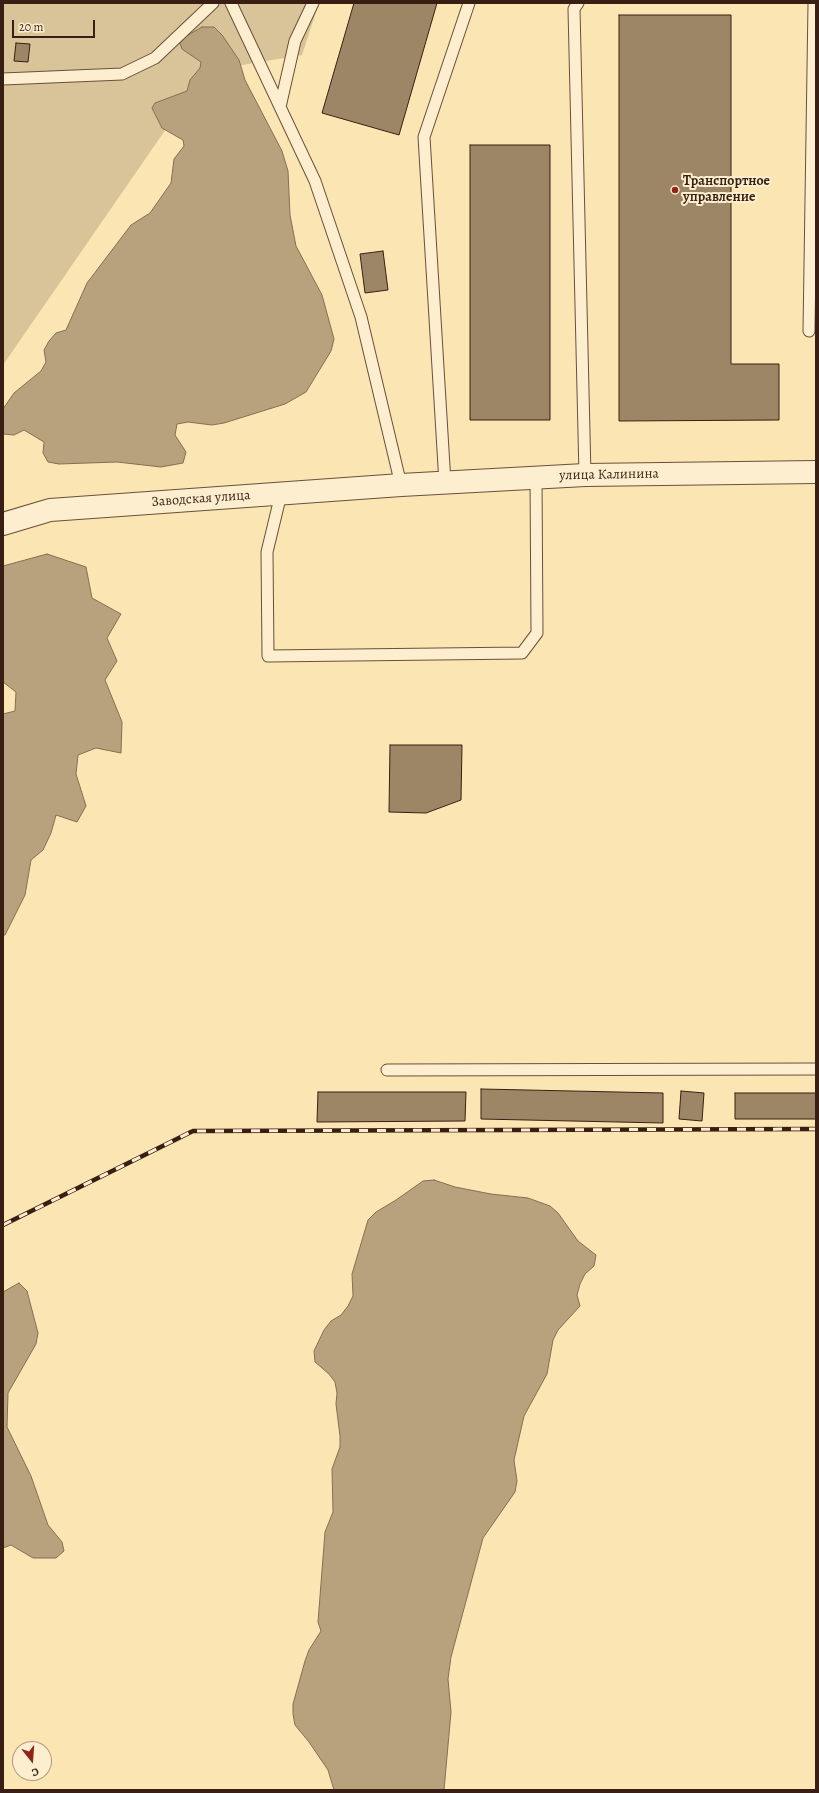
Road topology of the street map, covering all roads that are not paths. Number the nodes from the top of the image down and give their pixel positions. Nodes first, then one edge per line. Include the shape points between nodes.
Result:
1 (213, 3) edge
2 (231, 3) edge
3 (313, 3) edge
4 (469, 3) edge
5 (578, 3) edge
6 (814, 3) edge
7 (3, 79) edge
8 (280, 107) junction
9 (809, 331) dead end
10 (816, 472) edge
11 (585, 475) junction
12 (536, 477) junction
13 (445, 483) junction
14 (401, 485) junction
15 (281, 494) junction
16 (3, 524) edge
17 (816, 1069) edge
18 (387, 1070) dead end

1 - 7 lane via 155,58 122,74
2 - 8 lane
3 - 8 lane via 295,41
4 - 13 lane via 424,137
5 - 11 lane via 574,9
6 - 9 lane
8 - 14 lane via 315,181 361,317
10 - 11 street, улица Калинина
11 - 12 street, улица Калинина
12 - 13 street, улица Калинина
12 - 15 lane via 537,633 522,653 268,656 267,552
13 - 14 street, улица Калинина
14 - 15 street, Заводская улица
15 - 16 street, Заводская улица via 50,510
17 - 18 lane

